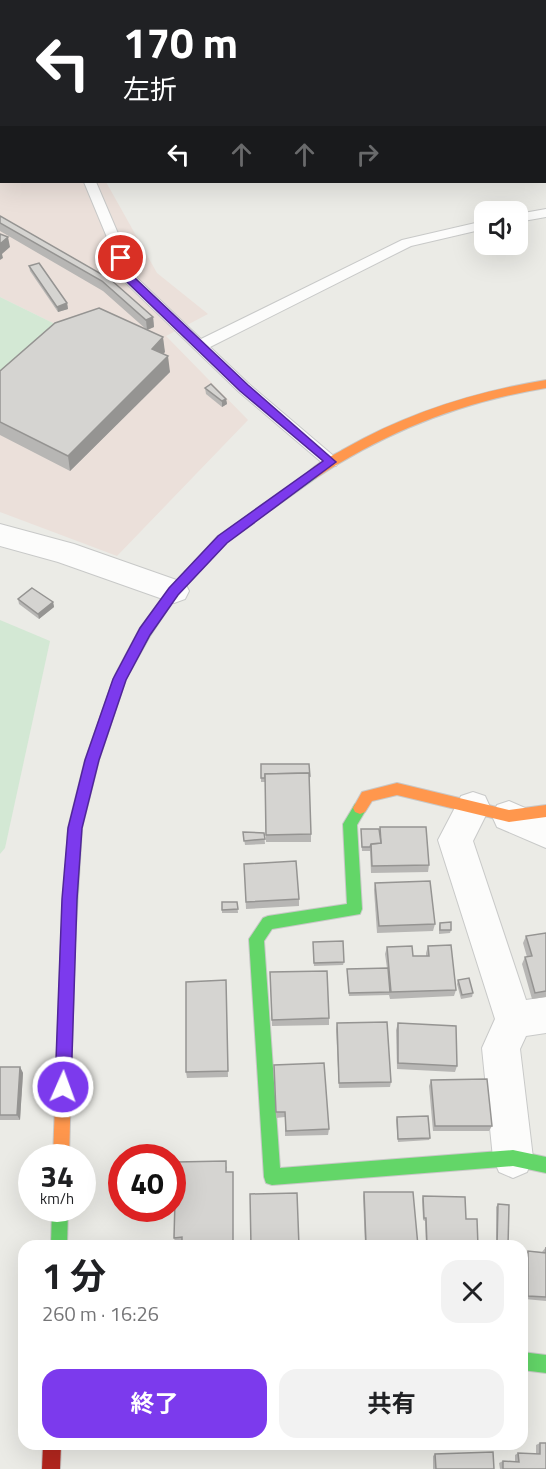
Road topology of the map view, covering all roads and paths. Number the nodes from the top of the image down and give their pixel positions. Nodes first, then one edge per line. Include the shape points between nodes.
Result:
1 (90, 183) edge
2 (546, 213) edge
3 (528, 217) edge
4 (474, 227) edge
5 (201, 345) junction
6 (546, 384) edge
7 (331, 462) junction
8 (0, 535) edge
9 (174, 591) junction
10 (473, 807) junction
11 (546, 811) edge
12 (509, 816) junction
13 (546, 833) edge
14 (530, 1017) edge
15 (61, 1144) edge
16 (529, 1162) edge
17 (60, 1222) edge
18 (59, 1240) edge
19 (528, 1361) edge
20 (546, 1364) edge
21 (52, 1450) edge
22 (51, 1469) edge

1 - 5 lane via 130,280
2 - 3 lane
4 - 5 lane via 407,243
5 - 7 lane via 244,388
6 - 7 street via 453,404 391,429
7 - 9 street via 222,540
8 - 9 street via 63,552
9 - 15 street via 145,632 120,679 92,760 75,828
10 - 12 street
10 - 14 street via 455,840
10 - 16 street via 397,789 368,796 350,824 355,909 268,923 256,939 273,1177
11 - 12 street
12 - 13 street
14 - 16 street via 501,1048
17 - 18 street
19 - 20 street
21 - 22 street

